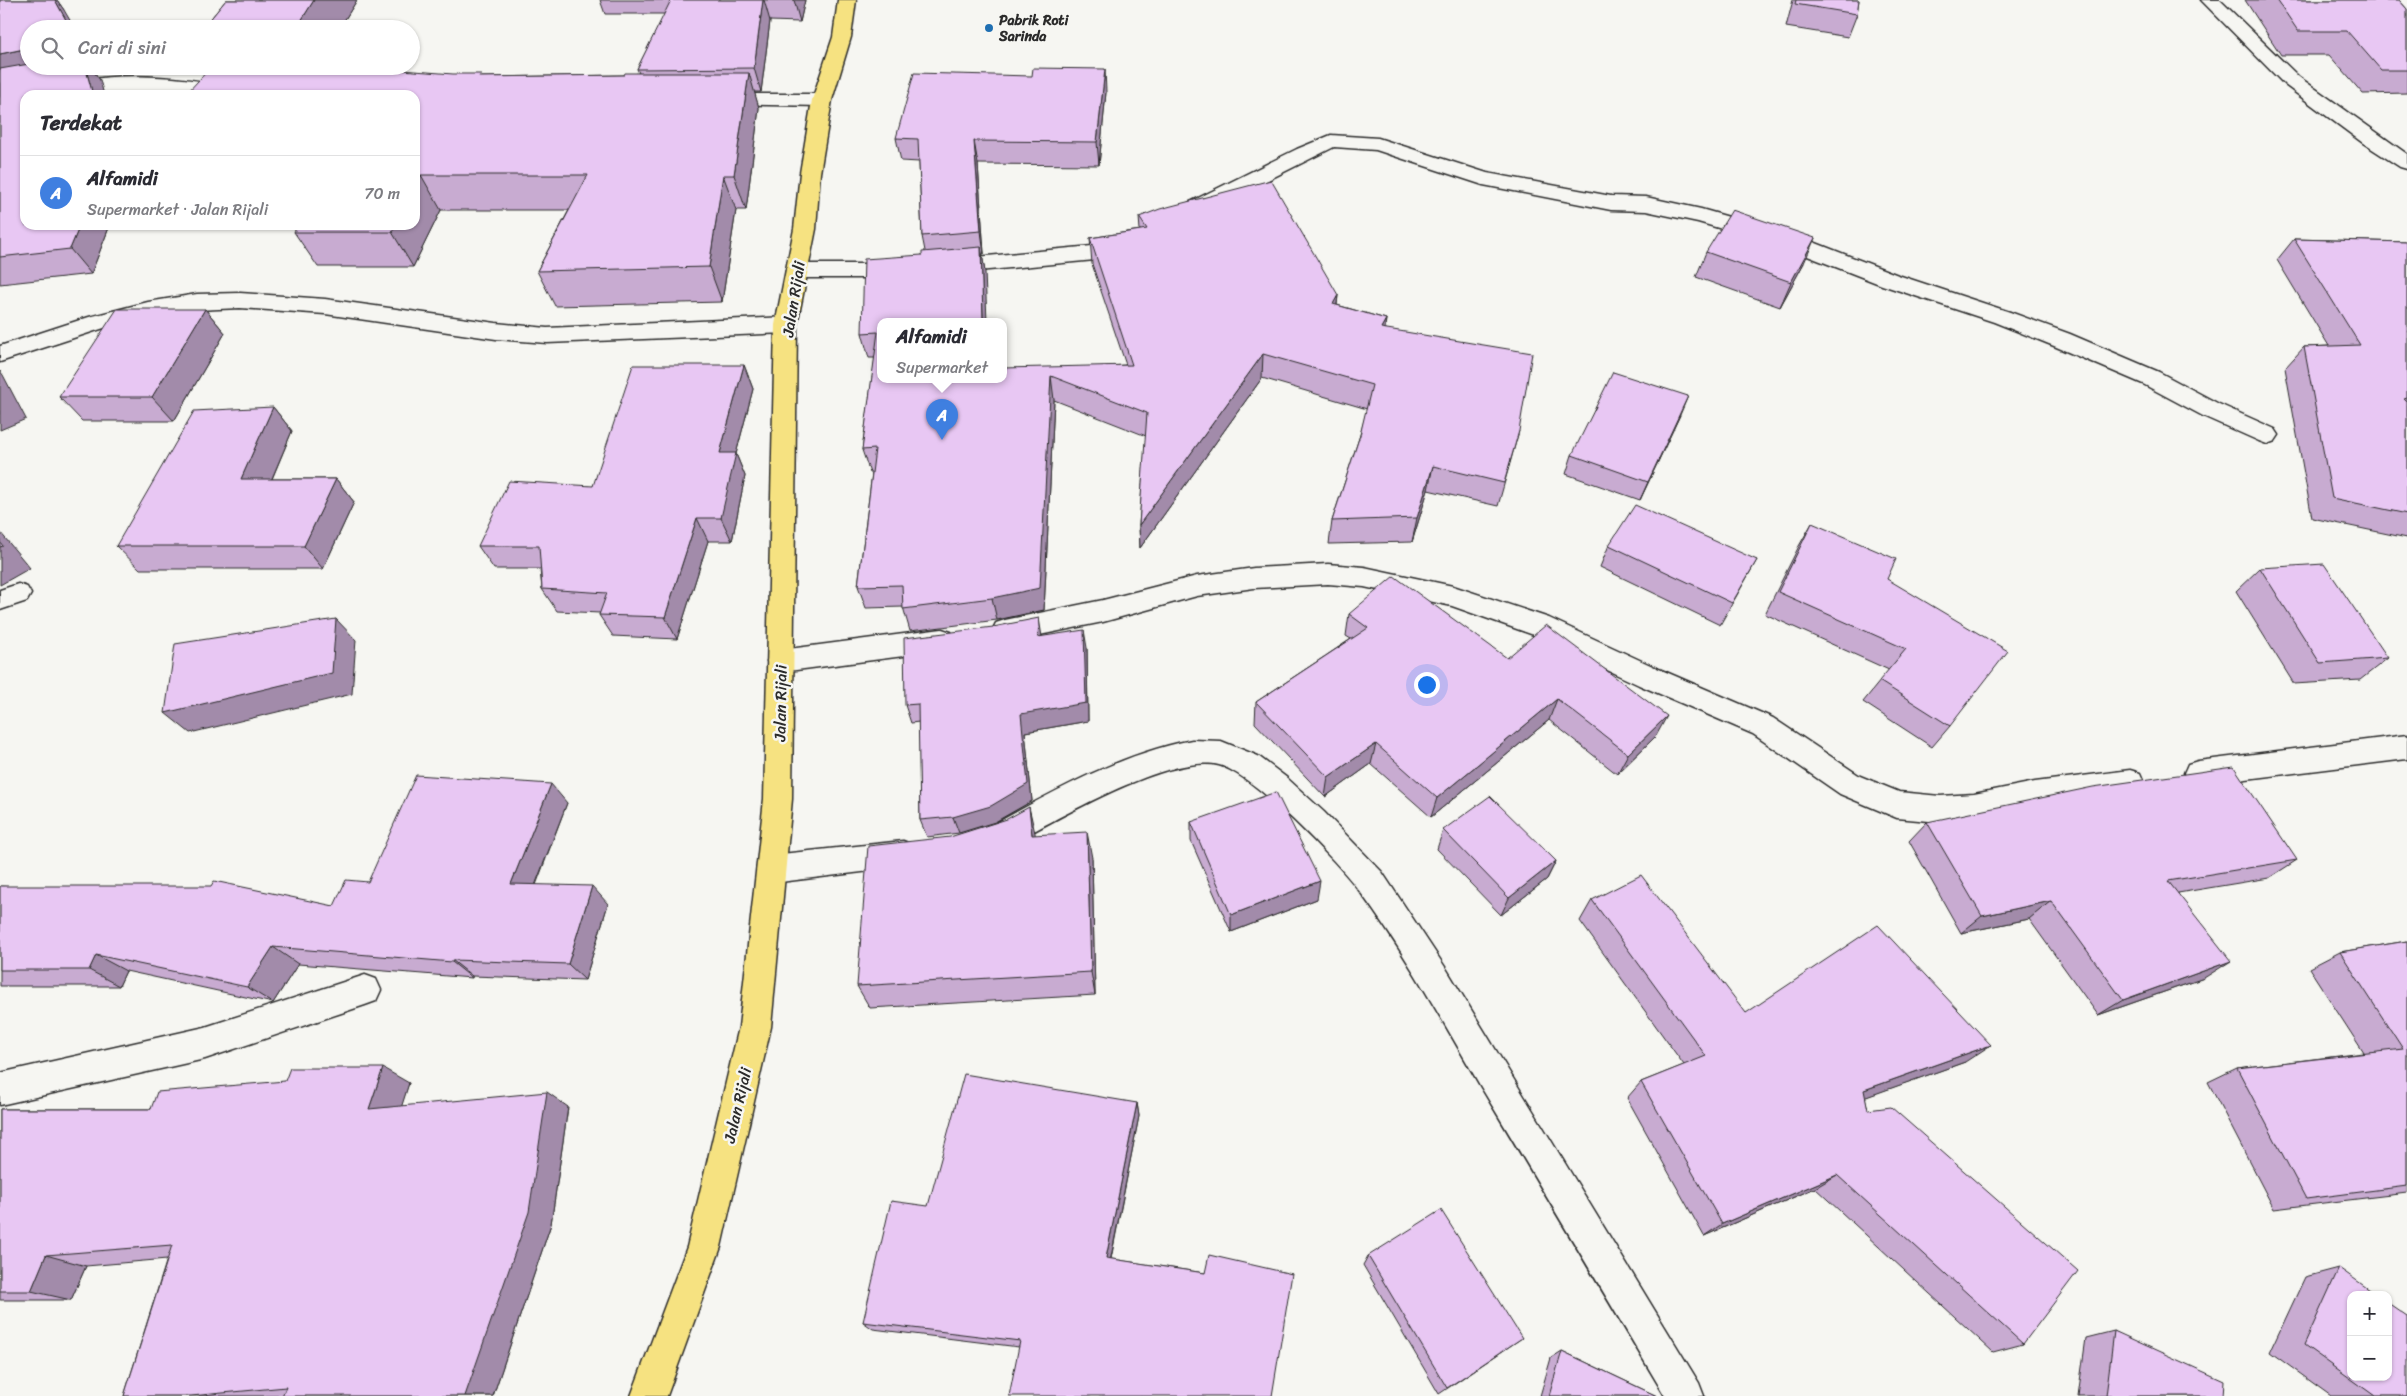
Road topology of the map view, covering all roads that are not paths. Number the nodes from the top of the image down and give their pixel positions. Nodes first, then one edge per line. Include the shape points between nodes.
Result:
1 (847, 0) edge
2 (2210, 0) edge
3 (72, 75) edge
4 (208, 75) edge
5 (256, 81) edge
6 (0, 90) edge
7 (696, 100) edge
8 (822, 100) junction
9 (2407, 163) edge
10 (1178, 217) edge
11 (1144, 232) edge
12 (797, 271) junction
13 (786, 325) junction
14 (0, 354) edge
15 (2267, 435) dead end
16 (781, 660) junction
17 (2407, 747) edge
18 (976, 843) edge
19 (929, 851) edge
20 (772, 869) junction
21 (365, 990) dead end
22 (0, 1089) edge
23 (649, 1396) edge
24 (1686, 1396) edge

1 - 8 highway, Jalan Rijali via 842,38
2 - 9 street via 2292,81 2370,140
3 - 6 street
4 - 5 street
7 - 8 street
8 - 12 highway, Jalan Rijali
10 - 15 street via 1331,141 1378,144 1483,179 1611,203 1646,204 1795,243 2062,340 2151,378
11 - 12 street via 1095,253 893,271
12 - 13 highway, Jalan Rijali
13 - 14 street via 541,336 249,300 163,306
13 - 16 highway, Jalan Rijali
16 - 17 street via 972,636 1103,611 1197,586 1254,578 1328,574 1364,577 1454,596 1540,626 1763,726 1850,785 1897,805 1974,808 2035,795
16 - 20 highway, Jalan Rijali via 778,799
18 - 24 street via 1003,835 1064,800 1162,758 1192,752 1222,753 1248,765 1277,787 1314,821 1376,891 1436,981
19 - 20 street
20 - 23 highway, Jalan Rijali via 755,1027 704,1247
21 - 22 street via 205,1042

